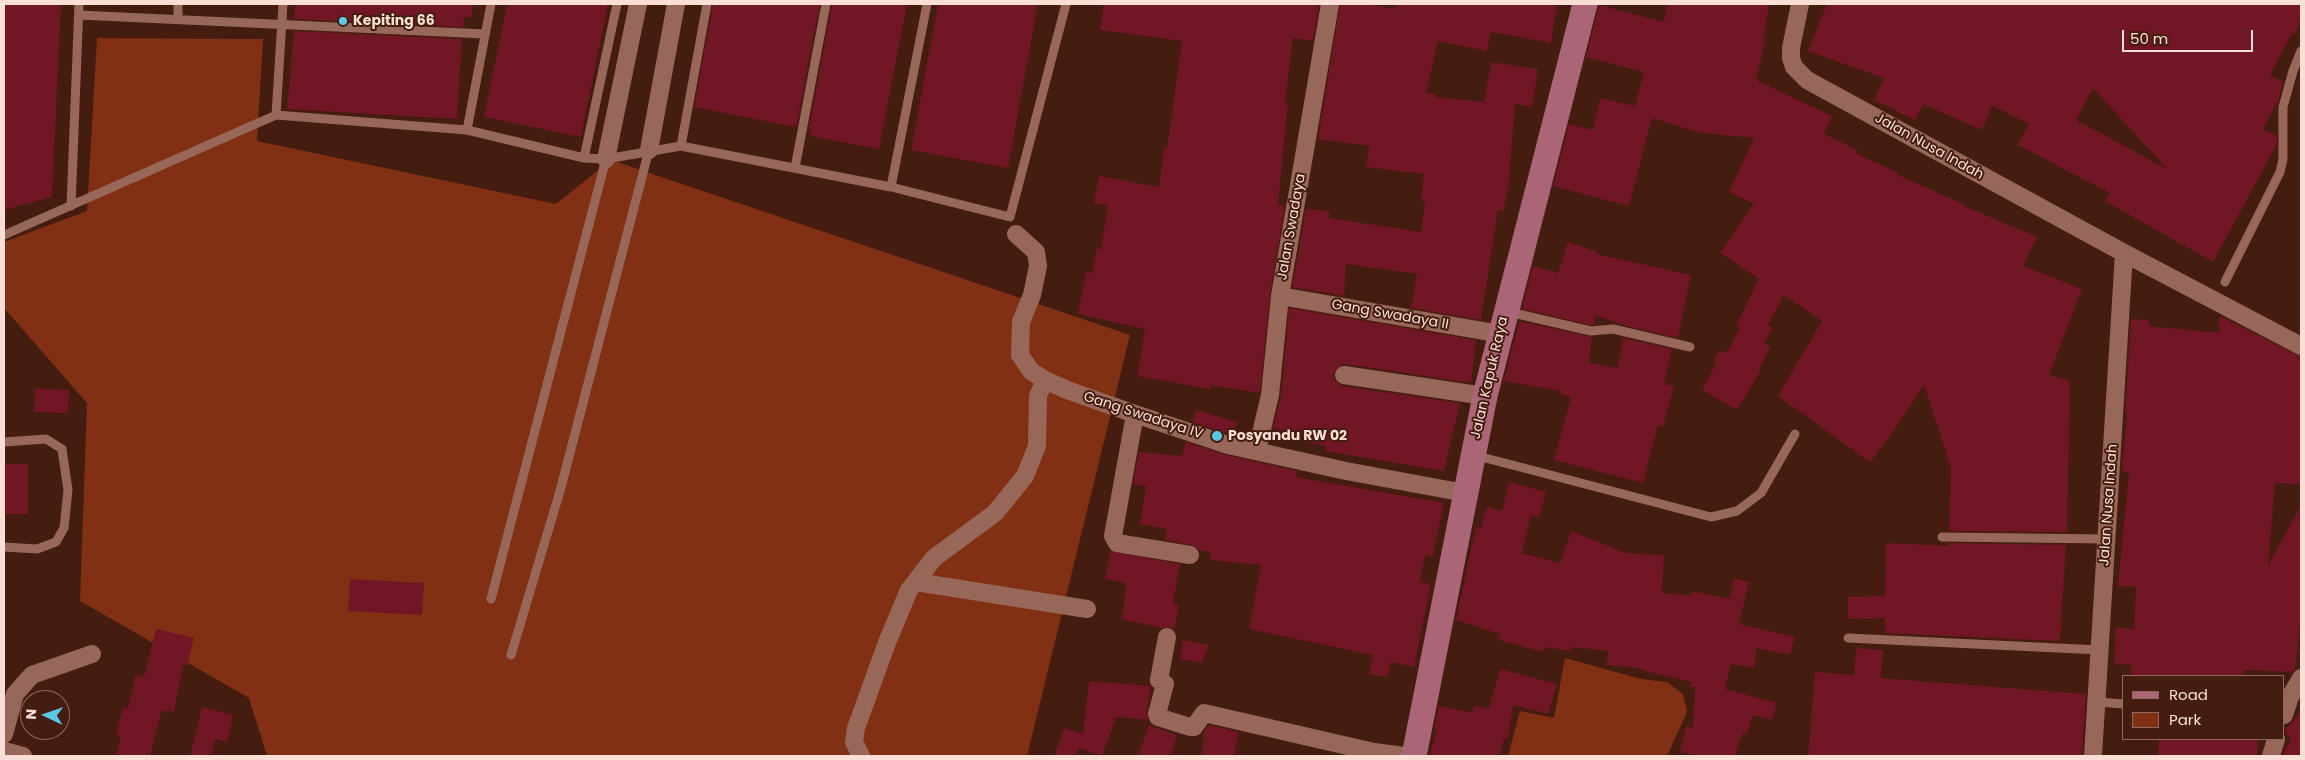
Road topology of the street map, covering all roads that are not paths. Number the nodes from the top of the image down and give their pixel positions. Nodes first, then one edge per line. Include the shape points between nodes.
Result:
1 (79, 4) edge
2 (178, 4) edge
3 (283, 4) edge
4 (491, 4) edge
5 (617, 4) edge
6 (638, 4) edge
7 (676, 4) edge
8 (708, 4) edge
9 (826, 4) edge
10 (927, 4) edge
11 (1066, 4) edge
12 (1330, 4) edge
13 (1585, 4) edge
14 (1800, 4) edge
15 (79, 14) junction
16 (178, 19) junction
17 (281, 24) junction
18 (486, 34) junction
19 (2301, 52) edge
20 (276, 114) junction
21 (467, 130) junction
22 (681, 146) junction
23 (649, 150) junction
24 (584, 158) junction
25 (606, 159) junction
26 (795, 168) junction
27 (891, 187) junction
28 (71, 206) junction
29 (1010, 216) junction
30 (1016, 234) joint
31 (4, 235) edge
32 (2124, 253) junction
33 (2225, 282) dead end
34 (1280, 296) junction
35 (1503, 322) junction
36 (2301, 346) edge
37 (1690, 347) dead end
38 (1344, 375) dead end
39 (1045, 380) junction
40 (1485, 396) junction
41 (1135, 414) junction
42 (1795, 434) dead end
43 (4, 442) edge
44 (1256, 450) junction
45 (1472, 455) junction
46 (1465, 493) junction
47 (1942, 537) dead end
48 (2107, 539) junction
49 (4, 547) edge
50 (1190, 555) dead end
51 (916, 582) junction
52 (491, 599) dead end
53 (1087, 609) dead end
54 (1167, 636) dead end
55 (1848, 638) dead end
56 (2100, 650) junction
57 (92, 654) dead end
58 (511, 654) dead end
59 (2301, 678) edge
60 (2097, 702) junction
61 (2122, 704) edge
62 (2285, 712) edge
63 (4, 734) edge
64 (2276, 740) edge
65 (4, 751) edge
66 (23, 756) edge
67 (861, 756) edge
68 (1404, 756) edge
69 (1414, 756) edge
70 (2094, 756) edge
71 (2271, 756) edge

1 - 15 lane
2 - 16 lane
3 - 17 lane
4 - 18 lane
5 - 24 lane
6 - 25 street
7 - 23 street
8 - 22 lane
9 - 26 lane
10 - 27 lane
11 - 29 lane
12 - 34 street, Jalan Swadaya
13 - 35 main road, Jalan Kapuk Raya
14 - 32 street, Jalan Nusa Indah via 1791,48 1791,58 1800,75
15 - 16 lane
15 - 28 lane
16 - 17 lane
17 - 18 lane
17 - 20 lane
18 - 21 lane
19 - 33 lane via 2283,107 2280,172
20 - 21 lane
20 - 28 lane
21 - 24 lane
22 - 23 lane
22 - 26 lane
23 - 25 lane
23 - 58 lane via 560,491
24 - 25 lane
25 - 52 lane
26 - 27 lane
27 - 29 lane
28 - 31 lane
29 - 30 lane
30 - 39 street, Gang Swadaya IV via 1036,252 1038,266 1021,322 1020,355 1031,371
32 - 36 street, Jalan Nusa Indah
32 - 48 street, Jalan Nusa Indah
34 - 35 street, Gang Swadaya II
34 - 44 street, Jalan Swadaya via 1270,395
35 - 37 lane via 1612,329
35 - 40 main road, Jalan Kapuk Raya
38 - 40 street
39 - 41 street, Gang Swadaya IV
39 - 51 street via 1038,396 1037,446 1025,476 995,513 934,558
40 - 45 main road, Jalan Kapuk Raya
41 - 44 street, Gang Swadaya IV via 1228,445
41 - 50 street via 1113,536 1117,543
42 - 45 lane via 1761,493 1737,511 1711,517
43 - 49 lane via 46,439 62,449 68,490 64,528 56,542 37,549
44 - 46 street, Gang Swadaya IV
45 - 46 main road, Jalan Kapuk Raya
46 - 69 main road, Jalan Kapuk Raya
47 - 48 lane
48 - 56 street, Jalan Nusa Indah
51 - 53 street
51 - 67 street via 909,590 888,640 856,728 854,742
54 - 68 street via 1159,680 1164,684 1156,714 1158,717 1194,727 1204,713
55 - 56 lane
56 - 60 street, Jalan Nusa Indah
57 - 63 street via 32,675 15,694
59 - 62 street
60 - 61 lane
60 - 70 street, Jalan Nusa Indah
64 - 71 street
65 - 66 street

